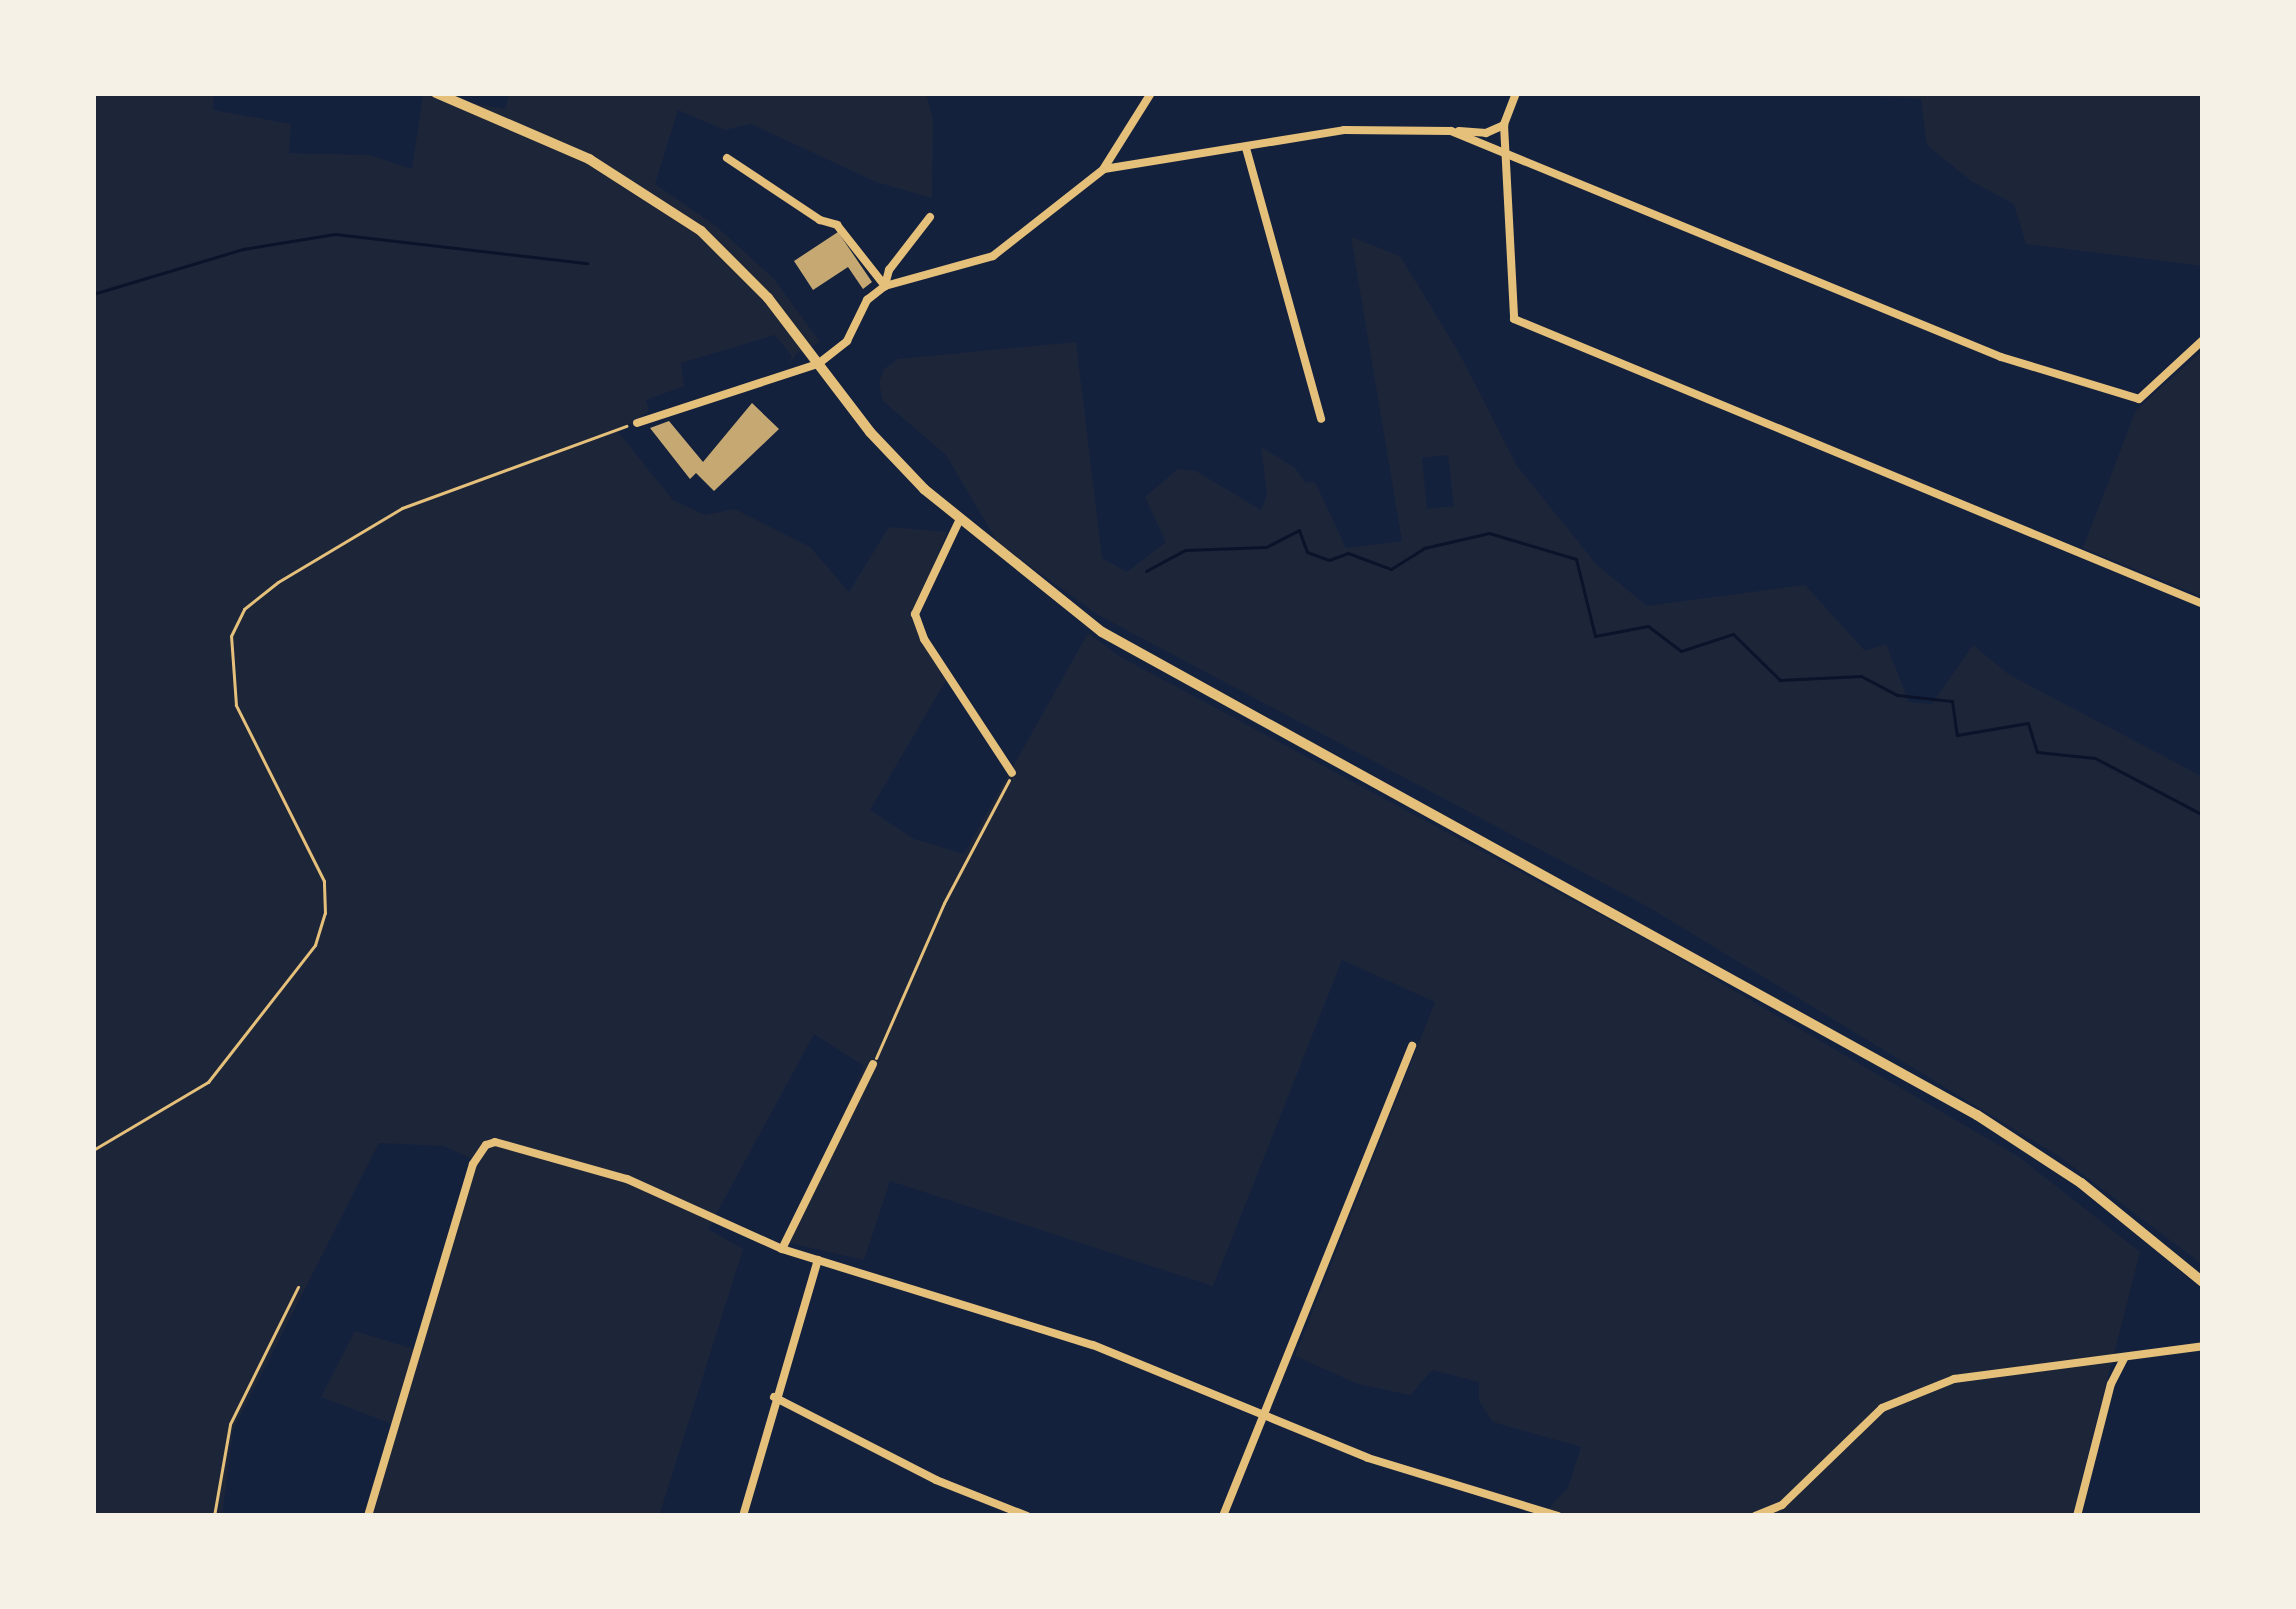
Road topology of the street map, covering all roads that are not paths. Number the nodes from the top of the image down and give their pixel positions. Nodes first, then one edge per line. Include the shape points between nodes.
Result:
1 (436, 93) edge
2 (1151, 93) edge
3 (1516, 93) edge
4 (1504, 125) junction
5 (1451, 131) junction
6 (1246, 148) junction
7 (1505, 154) junction
8 (727, 158) dead end
9 (1104, 169) junction
10 (930, 217) dead end
11 (885, 286) junction
12 (2203, 340) edge
13 (818, 364) junction
14 (1321, 419) dead end
15 (637, 422) road end
16 (959, 520) junction
17 (2203, 604) edge
18 (1012, 772) road end
19 (1412, 1046) dead end
20 (873, 1064) road end
21 (782, 1249) junction
22 (818, 1260) junction
23 (2203, 1282) edge
24 (2203, 1346) edge
25 (2124, 1358) junction
26 (774, 1397) junction
27 (1261, 1417) junction
28 (368, 1516) edge
29 (743, 1516) edge
30 (1027, 1516) edge
31 (1222, 1516) edge
32 (1558, 1516) edge
33 (1755, 1516) edge
34 (2077, 1516) edge

1 - 13 main road via 573,151 684,218 754,282
2 - 9 street
3 - 4 street
4 - 5 street
4 - 7 street
5 - 6 street via 1344,130
5 - 7 street
6 - 9 street
6 - 14 street
7 - 12 street via 1861,301 2139,399
7 - 17 street via 1514,319
8 - 11 street via 837,225
9 - 11 street via 992,256
10 - 11 street
11 - 13 street via 867,300 847,340
13 - 15 street
13 - 16 main road via 870,432
16 - 18 street via 915,614
16 - 23 main road via 1141,657 2016,1138
19 - 27 street
20 - 21 street
21 - 22 street
21 - 28 street via 627,1179 521,1146 485,1145
22 - 26 street
22 - 27 street via 1094,1345
24 - 25 street
25 - 33 street via 1987,1371 1882,1408 1782,1505
25 - 34 street
26 - 29 street
26 - 30 street via 935,1480
27 - 31 street
27 - 32 street

